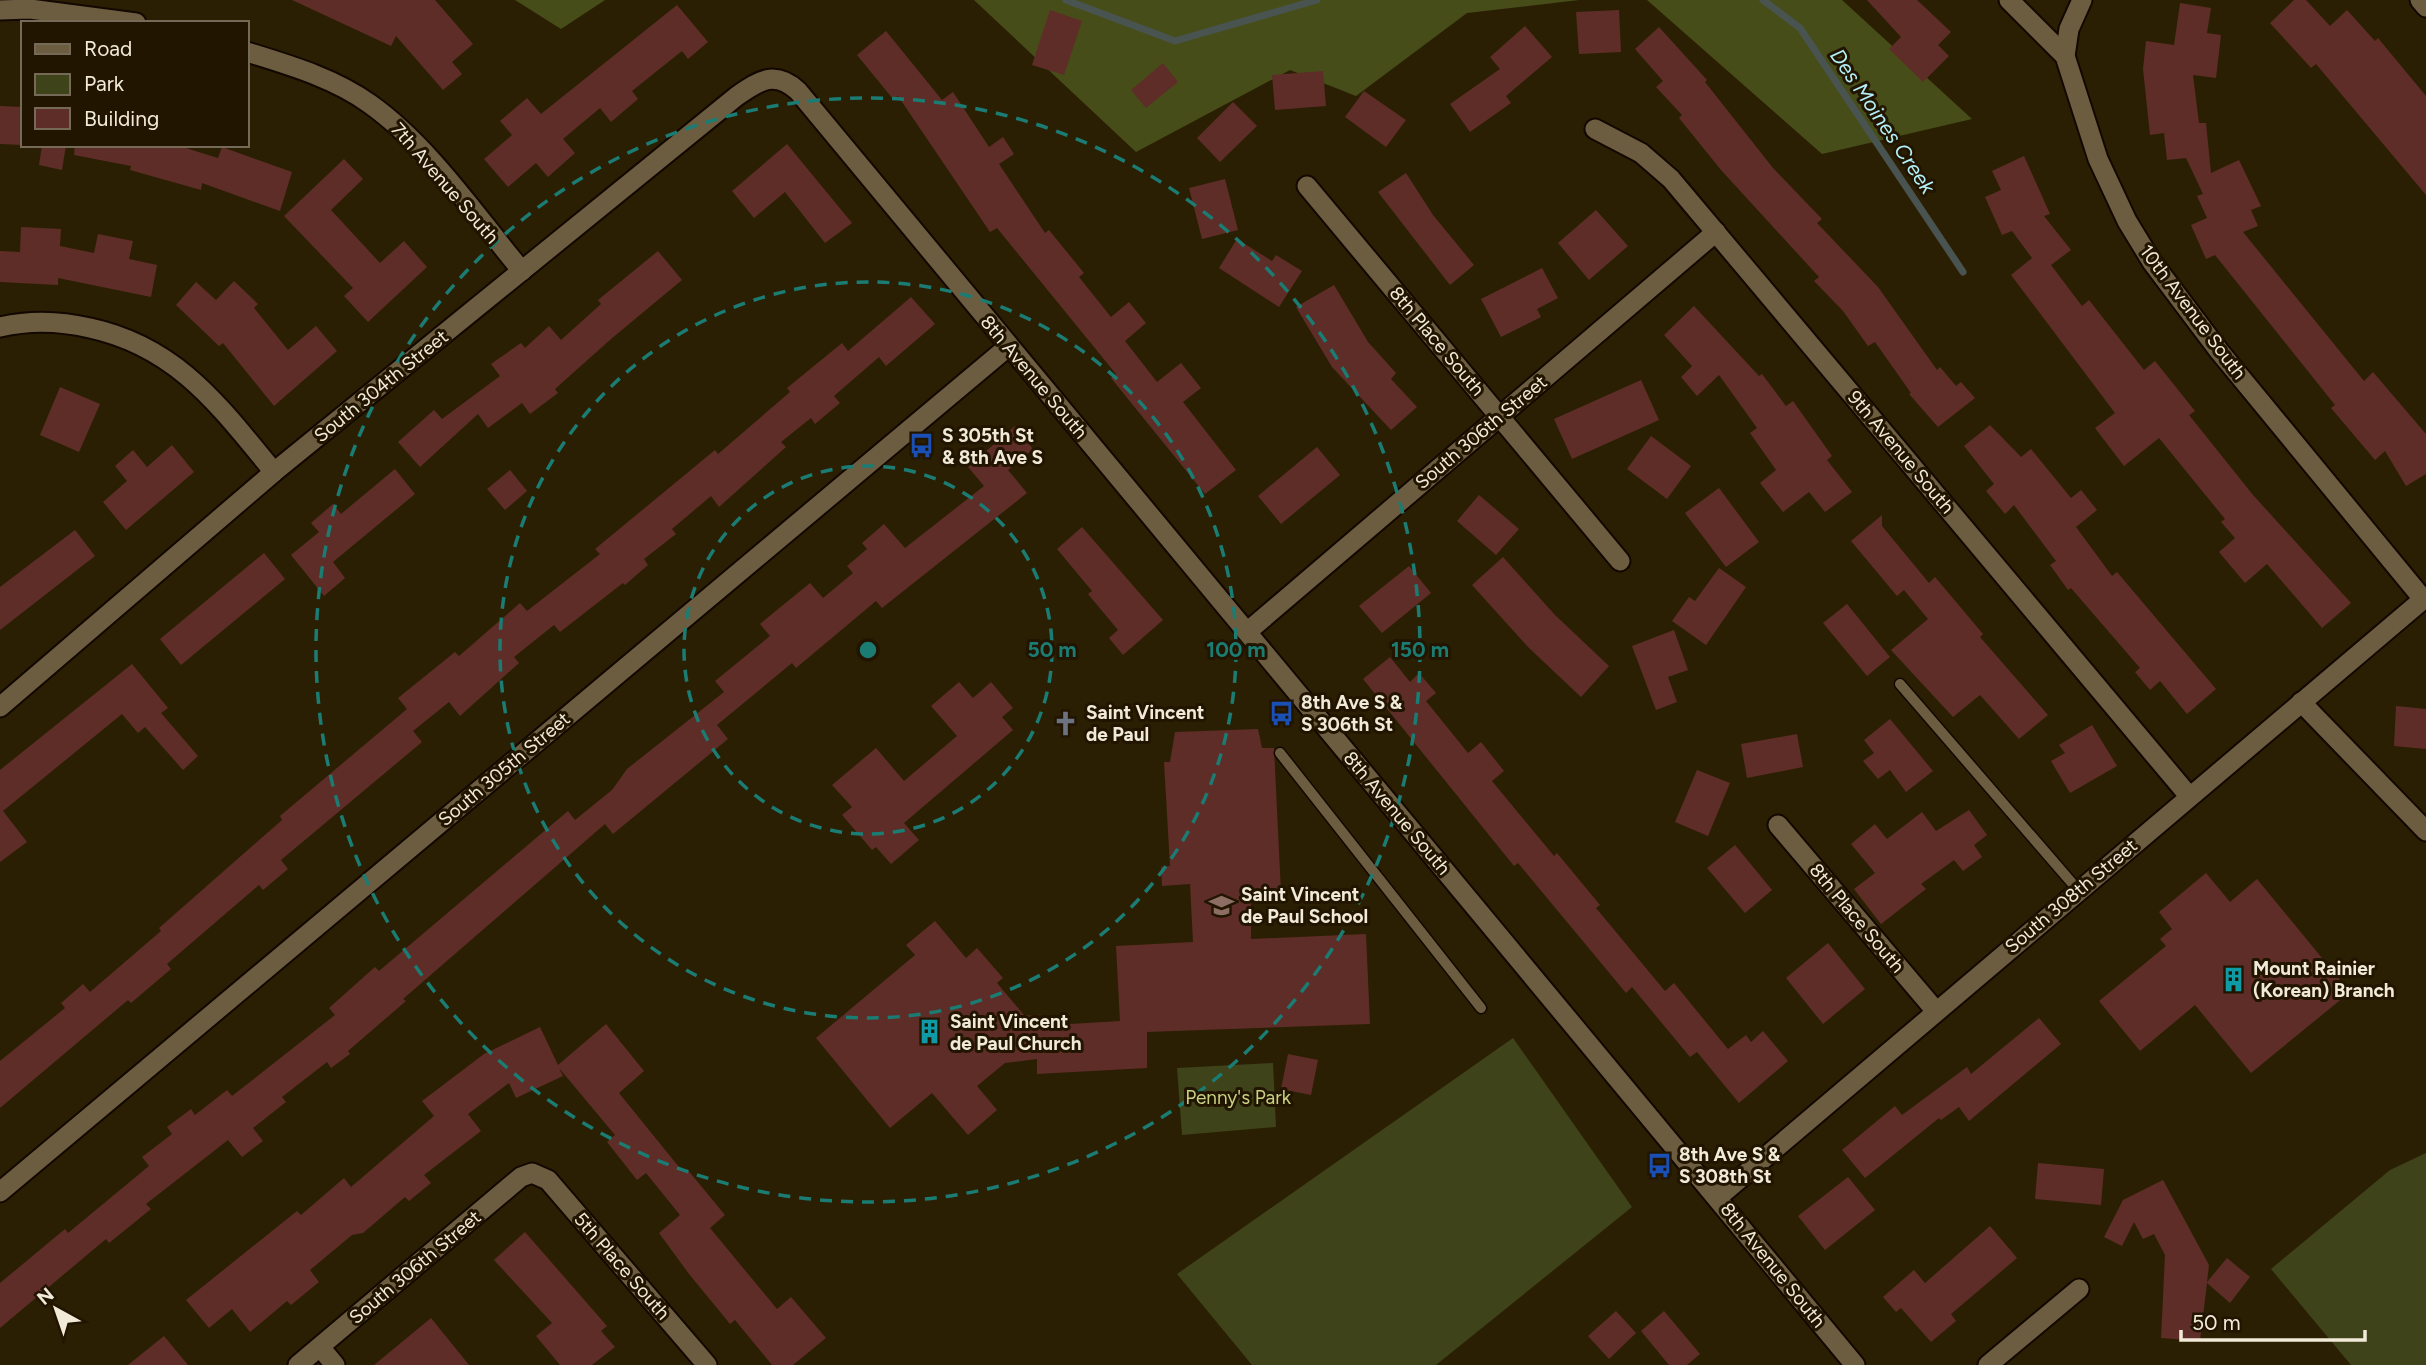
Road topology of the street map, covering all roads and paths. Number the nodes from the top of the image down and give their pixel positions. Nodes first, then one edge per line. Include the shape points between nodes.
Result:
1 (2009, 0) edge
2 (2082, 0) edge
3 (2420, 0) edge
4 (2426, 7) edge
5 (0, 10) edge
6 (123, 21) edge
7 (248, 52) edge
8 (2065, 56) junction
9 (771, 76) joint
10 (1595, 129) dead end
11 (1307, 186) dead end
12 (1716, 232) junction
13 (522, 271) junction
14 (0, 327) edge
15 (1009, 346) junction
16 (1499, 416) junction
17 (274, 472) junction
18 (1620, 561) dead end
19 (2424, 598) edge
20 (1247, 632) junction
21 (1900, 684) dead end
22 (2301, 702) junction
23 (0, 707) edge
24 (1280, 753) dead end
25 (2189, 796) junction
26 (1778, 825) dead end
27 (2426, 831) edge
28 (2078, 890) junction
29 (1481, 1008) dead end
30 (1935, 1010) junction
31 (533, 1173) joint
32 (0, 1192) edge
33 (1717, 1198) junction
34 (2079, 1289) dead end
35 (320, 1348) junction
36 (298, 1365) edge
37 (335, 1365) edge
38 (707, 1365) edge
39 (1855, 1365) edge
40 (1988, 1365) edge

1 - 8 street, 10th Avenue South
2 - 8 street via 2069,29
3 - 4 street
5 - 6 street via 64,12
7 - 13 street, 7th Avenue South via 349,91 388,118 414,142
8 - 19 street, 10th Avenue South via 2098,159 2152,262 2219,351
9 - 13 street, South 304th Street via 737,96
9 - 15 street, 8th Avenue South via 798,91
10 - 12 street, 9th Avenue South via 1621,140 1660,167
11 - 16 street, 8th Place South
12 - 16 street, South 306th Street
12 - 25 street, 9th Avenue South
13 - 17 street, South 304th Street
14 - 17 street via 30,322 75,325 144,345 202,388
15 - 20 street, 8th Avenue South
15 - 32 street, South 305th Street
16 - 18 street, 8th Place South
16 - 20 street, South 306th Street
17 - 23 street, South 304th Street
19 - 22 street, South 308th Street
20 - 33 street, 8th Avenue South
21 - 28 lane
22 - 25 street, South 308th Street
22 - 27 street
24 - 29 lane
25 - 28 street, South 308th Street
26 - 30 street, 8th Place South
28 - 30 street, South 308th Street
30 - 33 street, South 308th Street
31 - 35 street, South 306th Street via 521,1177
31 - 38 street, 5th Place South via 548,1180
33 - 39 street, 8th Avenue South
34 - 40 street
35 - 36 street, South 306th Street
35 - 37 street

